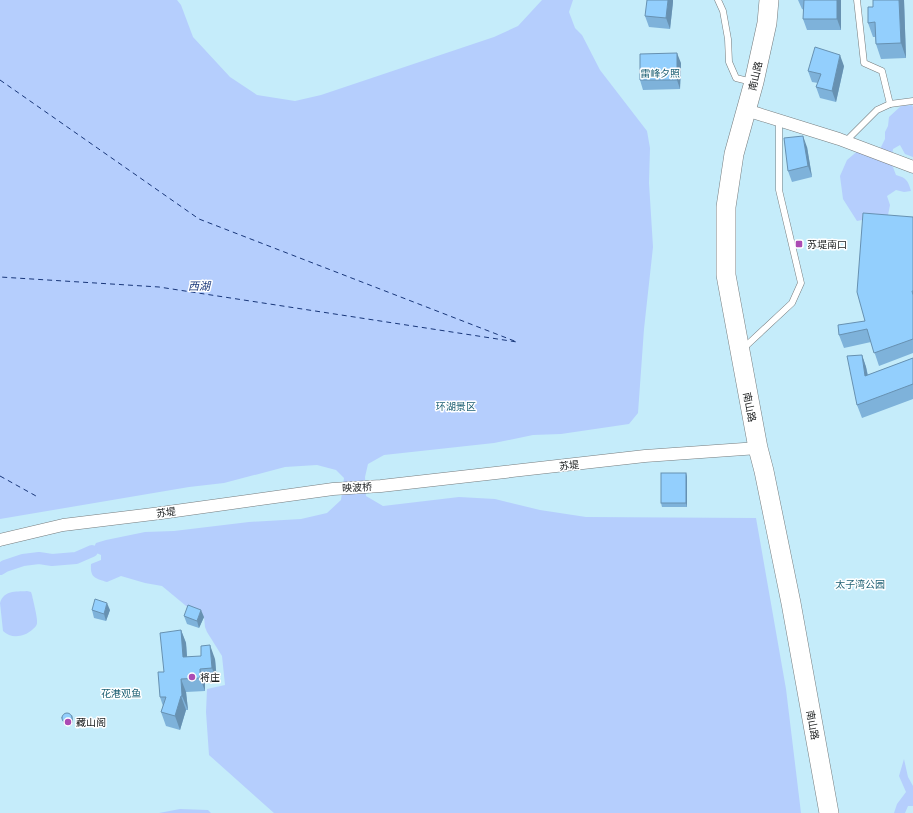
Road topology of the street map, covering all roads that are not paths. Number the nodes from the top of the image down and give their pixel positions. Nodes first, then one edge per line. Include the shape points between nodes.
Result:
1 (718, 0) edge
2 (769, 0) edge
3 (856, 0) edge
4 (754, 82) junction
5 (913, 101) edge
6 (890, 104) junction
7 (746, 110) junction
8 (779, 120) junction
9 (846, 142) junction
10 (913, 167) edge
11 (739, 348) junction
12 (758, 448) junction
13 (381, 486) joint
14 (333, 489) joint
15 (0, 540) edge
16 (829, 813) edge

1 - 4 lane via 723,11 728,39 729,62 736,78
2 - 4 main road, 南山路
3 - 6 lane via 864,63 882,70
4 - 7 main road, 南山路
5 - 6 lane
6 - 9 lane via 877,110
7 - 8 street
7 - 11 main road, 南山路 via 734,154 726,207 726,275
8 - 9 street
8 - 11 lane via 779,190 801,283 792,303 746,345
9 - 10 street
11 - 12 main road, 南山路
12 - 13 street, 苏堤 via 645,456
12 - 16 main road, 南山路 via 789,595
13 - 14 street, 映波桥
14 - 15 street, 苏堤 via 63,525

